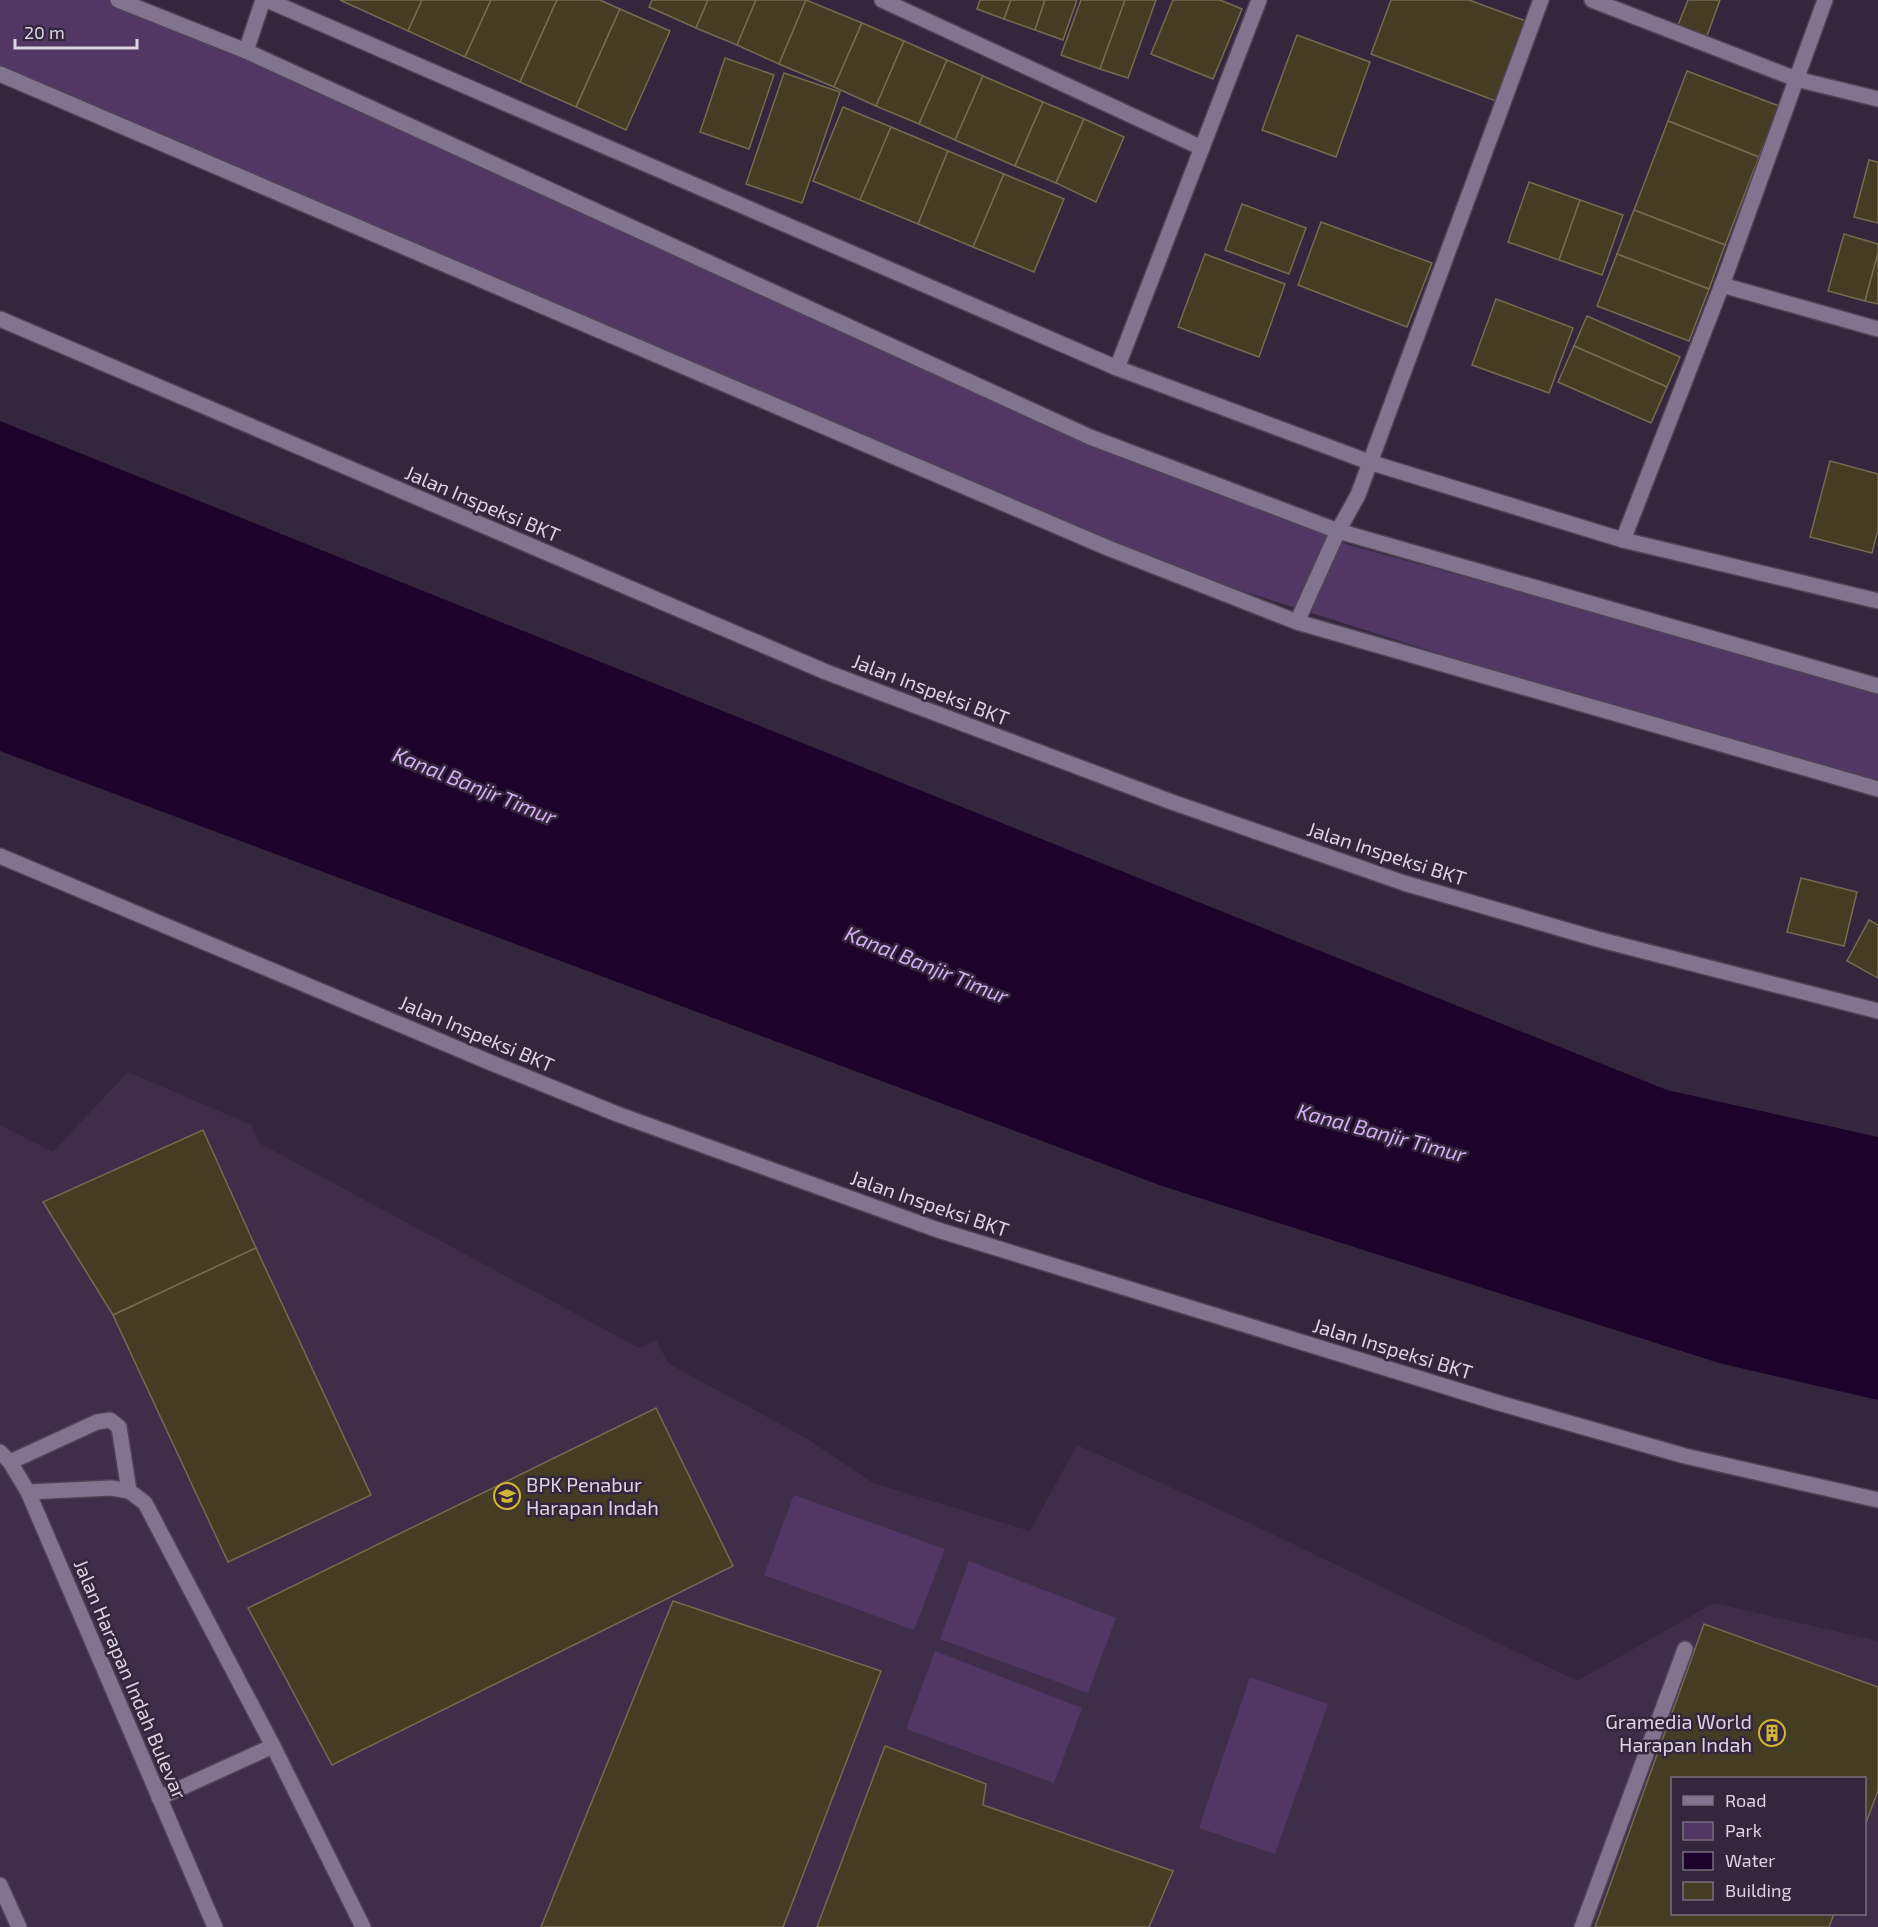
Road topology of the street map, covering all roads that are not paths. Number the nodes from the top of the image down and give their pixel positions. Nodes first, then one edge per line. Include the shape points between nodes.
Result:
1 (118, 0) edge
2 (265, 0) edge
3 (882, 0) edge
4 (1259, 0) edge
5 (1541, 0) edge
6 (1592, 0) edge
7 (1825, 0) edge
8 (246, 51) junction
9 (0, 74) edge
10 (1796, 78) junction
11 (1878, 99) edge
12 (1202, 148) junction
13 (1722, 285) junction
14 (0, 319) edge
15 (1878, 329) edge
16 (1117, 368) junction
17 (1369, 462) junction
18 (1338, 531) junction
19 (1623, 540) junction
20 (1878, 601) edge
21 (1297, 622) junction
22 (1878, 686) edge
23 (1878, 789) edge
24 (0, 856) edge
25 (1878, 1011) edge
26 (5, 1457) edge
27 (129, 1491) junction
28 (28, 1492) junction
29 (1878, 1500) edge
30 (1685, 1649) dead end
31 (273, 1746) junction
32 (159, 1798) junction
33 (0, 1885) edge
34 (20, 1927) edge
35 (215, 1927) edge
36 (363, 1927) edge
37 (1582, 1927) edge

1 - 8 street
2 - 8 street
2 - 16 street
3 - 12 street
4 - 12 street
5 - 17 street
6 - 10 street
7 - 10 street
8 - 18 street via 1090,437
9 - 21 street via 1108,548
10 - 11 street
10 - 13 street
12 - 16 street
13 - 15 street
13 - 19 street
14 - 25 street, Jalan Inspeksi BKT via 826,672 1169,801 1415,886 1597,939
16 - 17 street
17 - 18 street via 1358,495
17 - 19 street
18 - 21 street
18 - 22 street
19 - 20 street
21 - 23 street
24 - 29 street, Jalan Inspeksi BKT via 607,1110 938,1230 1586,1428 1685,1456
26 - 27 street via 110,1420 119,1427
26 - 28 street, Jalan Harapan Indah Bulevar
27 - 28 street via 111,1488
27 - 31 street via 145,1503
28 - 32 street, Jalan Harapan Indah Bulevar
30 - 37 street
31 - 32 street
31 - 36 street
32 - 35 street, Jalan Harapan Indah Bulevar
33 - 34 street

